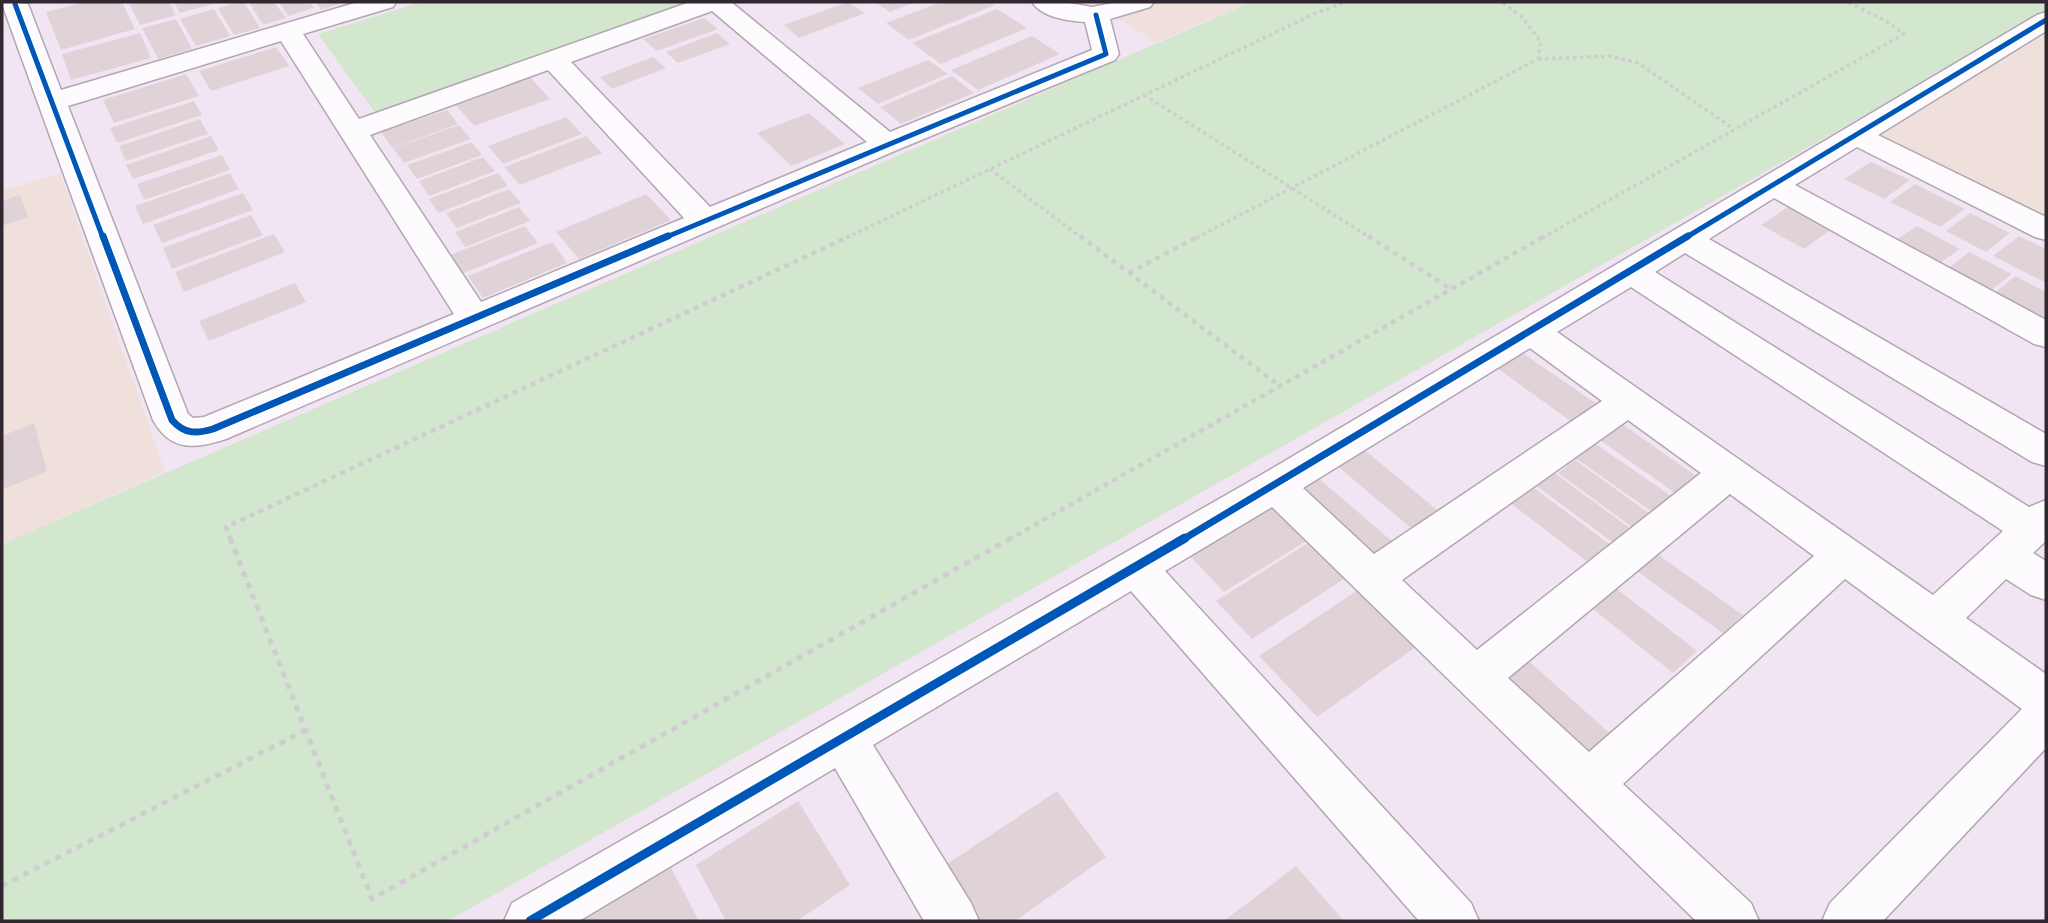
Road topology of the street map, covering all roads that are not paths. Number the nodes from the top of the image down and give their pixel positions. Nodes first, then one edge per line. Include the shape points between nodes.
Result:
1 (384, 2) edge
2 (714, 2) edge
3 (1044, 2) edge
4 (1142, 2) edge
5 (14, 5) edge
6 (1096, 15) junction
7 (2046, 20) edge
8 (288, 31) junction
9 (553, 59) junction
10 (51, 102) junction
11 (354, 131) junction
12 (1856, 135) junction
13 (887, 144) junction
14 (1774, 186) junction
15 (705, 221) junction
16 (2046, 230) edge
17 (1687, 240) junction
18 (1632, 272) junction
19 (474, 318) junction
20 (1532, 332) junction
21 (2046, 335) edge
22 (1629, 401) junction
23 (2046, 452) edge
24 (1729, 473) junction
25 (1275, 486) junction
26 (2027, 534) edge
27 (1843, 555) junction
28 (1136, 568) junction
29 (1372, 578) junction
30 (2046, 583) edge
31 (1935, 620) junction
32 (1477, 678) junction
33 (2046, 700) edge
34 (2046, 716) edge
35 (843, 739) junction
36 (1588, 784) junction
37 (530, 921) edge
38 (953, 921) edge
39 (1453, 921) edge
40 (1733, 921) edge
41 (1848, 921) edge

1 - 8 street
2 - 9 street
2 - 13 street
3 - 6 street via 1069,14
4 - 6 street
5 - 10 street
6 - 13 street via 1106,54
7 - 12 street
8 - 10 street
8 - 11 street
9 - 11 street
9 - 15 street
10 - 19 street via 172,420 185,432 213,429
11 - 19 street
12 - 14 street
12 - 16 street
13 - 15 street
14 - 17 street
14 - 21 street
15 - 19 street
17 - 18 street
17 - 23 street
18 - 20 street
18 - 26 street
20 - 22 street
20 - 25 street
22 - 24 street
22 - 29 street
24 - 27 street
24 - 32 street
25 - 28 street
25 - 29 street
26 - 30 street
26 - 31 street
27 - 31 street
27 - 36 street
28 - 35 street
28 - 39 street
29 - 32 street
31 - 33 street
32 - 36 street
34 - 41 street
35 - 37 street
35 - 38 street
36 - 40 street

